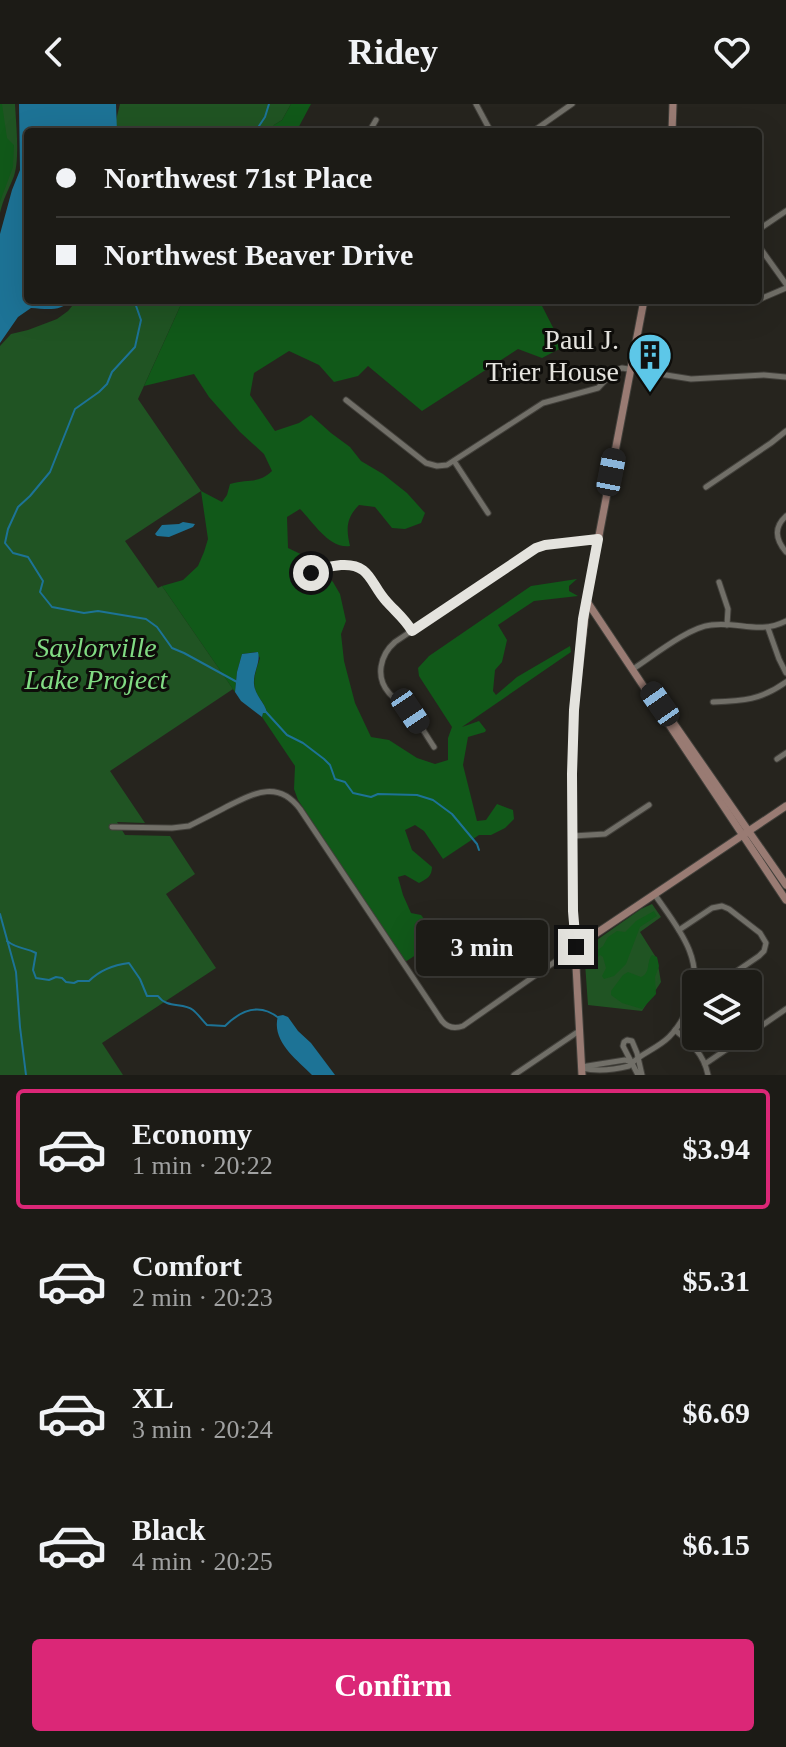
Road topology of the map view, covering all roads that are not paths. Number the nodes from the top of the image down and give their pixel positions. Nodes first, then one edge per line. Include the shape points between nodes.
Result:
1 (476, 104) edge
2 (572, 104) edge
3 (673, 104) edge
4 (376, 120) dead end
5 (371, 128) edge
6 (489, 128) edge
7 (538, 128) edge
8 (672, 128) edge
9 (786, 211) edge
10 (762, 227) edge
11 (762, 251) edge
12 (786, 286) edge
13 (762, 298) edge
14 (643, 304) edge
15 (630, 368) junction
16 (786, 377) edge
17 (346, 400) dead end
18 (786, 431) edge
19 (454, 461) junction
20 (706, 487) dead end
21 (488, 513) dead end
22 (786, 516) edge
23 (598, 539) junction
24 (786, 552) edge
25 (311, 573) dead end
26 (719, 582) dead end
27 (586, 600) junction
28 (786, 621) edge
29 (727, 625) junction
30 (768, 628) junction
31 (412, 631) junction
32 (633, 669) junction
33 (786, 673) edge
34 (786, 682) edge
35 (713, 702) dead end
36 (434, 747) dead end
37 (786, 753) edge
38 (777, 759) dead end
39 (649, 805) dead end
40 (786, 806) edge
41 (112, 827) dead end
42 (746, 833) junction
43 (573, 836) junction
44 (786, 885) edge
45 (654, 894) junction
46 (786, 900) edge
47 (679, 930) junction
48 (576, 947) junction
49 (695, 970) edge
50 (739, 970) edge
51 (786, 1009) edge
52 (682, 1019) edge
53 (762, 1025) edge
54 (675, 1030) junction
55 (579, 1031) junction
56 (725, 1050) edge
57 (634, 1060) junction
58 (705, 1064) junction
59 (582, 1071) edge
60 (514, 1075) edge
61 (640, 1075) edge
62 (708, 1075) edge

1 - 6 street
2 - 7 street
3 - 8 main road
4 - 5 street
9 - 10 street
11 - 12 street
12 - 13 street
14 - 15 main road
15 - 16 street via 682,379
15 - 19 street via 615,370 594,390 543,403
15 - 23 main road
17 - 19 street via 426,463 443,466
18 - 20 street
19 - 21 street
22 - 24 street via 777,533
23 - 27 main road
23 - 31 street via 536,548
25 - 31 street via 327,566 357,565
26 - 29 street
27 - 32 main road
27 - 43 main road via 574,706
28 - 30 street
29 - 30 street
29 - 32 street via 698,628
30 - 33 street
31 - 36 street via 387,650 380,673 386,690 407,707
32 - 42 main road
34 - 35 street via 754,699
37 - 38 street
39 - 43 street via 605,834
40 - 42 main road
41 - 48 street via 189,826 263,791 290,798 442,1021 455,1028
42 - 44 main road
42 - 45 main road
42 - 46 main road
43 - 48 main road
45 - 47 street
45 - 48 main road
47 - 49 street
47 - 50 street via 712,908 729,909 766,943 762,954
48 - 55 main road
51 - 53 street
52 - 54 street
54 - 57 street
54 - 58 street
55 - 59 main road
55 - 60 street
56 - 58 street
57 - 59 street
57 - 61 street
58 - 62 street

